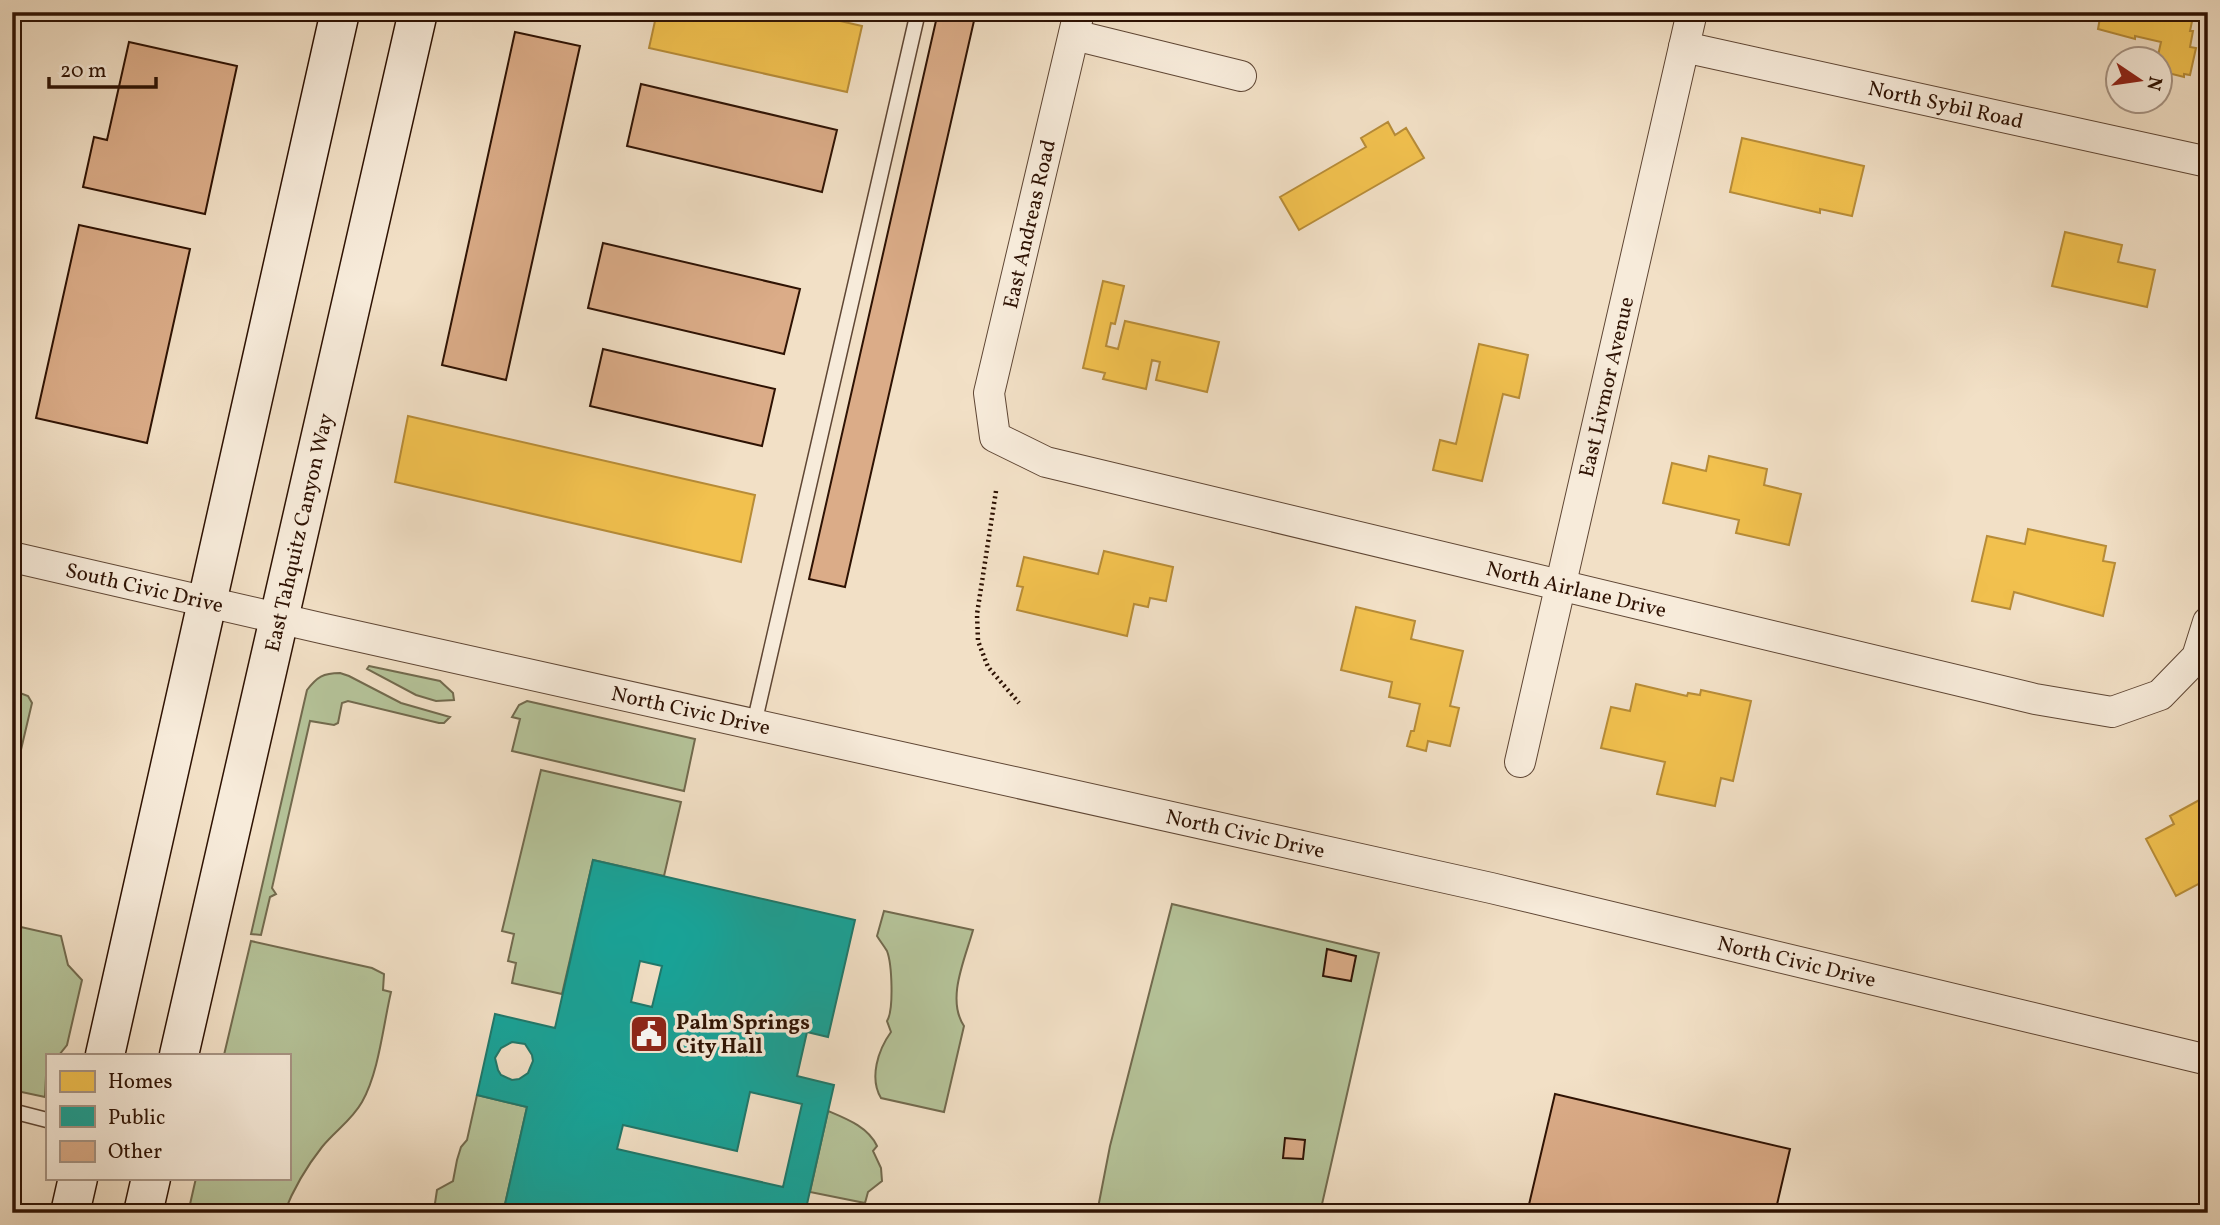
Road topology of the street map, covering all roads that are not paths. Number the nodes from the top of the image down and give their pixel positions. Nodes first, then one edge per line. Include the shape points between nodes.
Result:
1 (340, 12) edge
2 (418, 12) edge
3 (918, 12) edge
4 (1692, 12) edge
5 (1077, 24) edge
6 (1684, 47) junction
7 (1241, 76) dead end
8 (2208, 162) edge
9 (995, 437) joint
10 (12, 557) edge
11 (1560, 585) junction
12 (208, 602) junction
13 (279, 619) junction
14 (2208, 622) edge
15 (754, 724) junction
16 (1520, 762) dead end
17 (105, 1054) edge
18 (179, 1054) edge
19 (2208, 1060) edge
20 (12, 1111) edge
21 (46, 1120) edge
22 (78, 1180) edge
23 (151, 1180) edge
24 (70, 1213) edge
25 (143, 1213) edge

1 - 12 main road
2 - 13 main road, East Tahquitz Canyon Way
3 - 15 lane
4 - 6 street, East Livmor Avenue
5 - 7 street
5 - 9 street, East Andreas Road via 989,393
6 - 8 street, North Sybil Road
6 - 11 street, East Livmor Avenue
9 - 11 street, North Airlane Drive via 1046,462
10 - 12 street, South Civic Drive
11 - 14 street, North Airlane Drive via 2035,699 2112,712 2161,695 2197,657
11 - 16 street, East Livmor Avenue
12 - 13 street, South Civic Drive
12 - 17 main road
13 - 15 street, North Civic Drive
13 - 18 main road, East Tahquitz Canyon Way
15 - 19 street, North Civic Drive via 1490,888
20 - 21 lane
22 - 24 main road
23 - 25 main road

